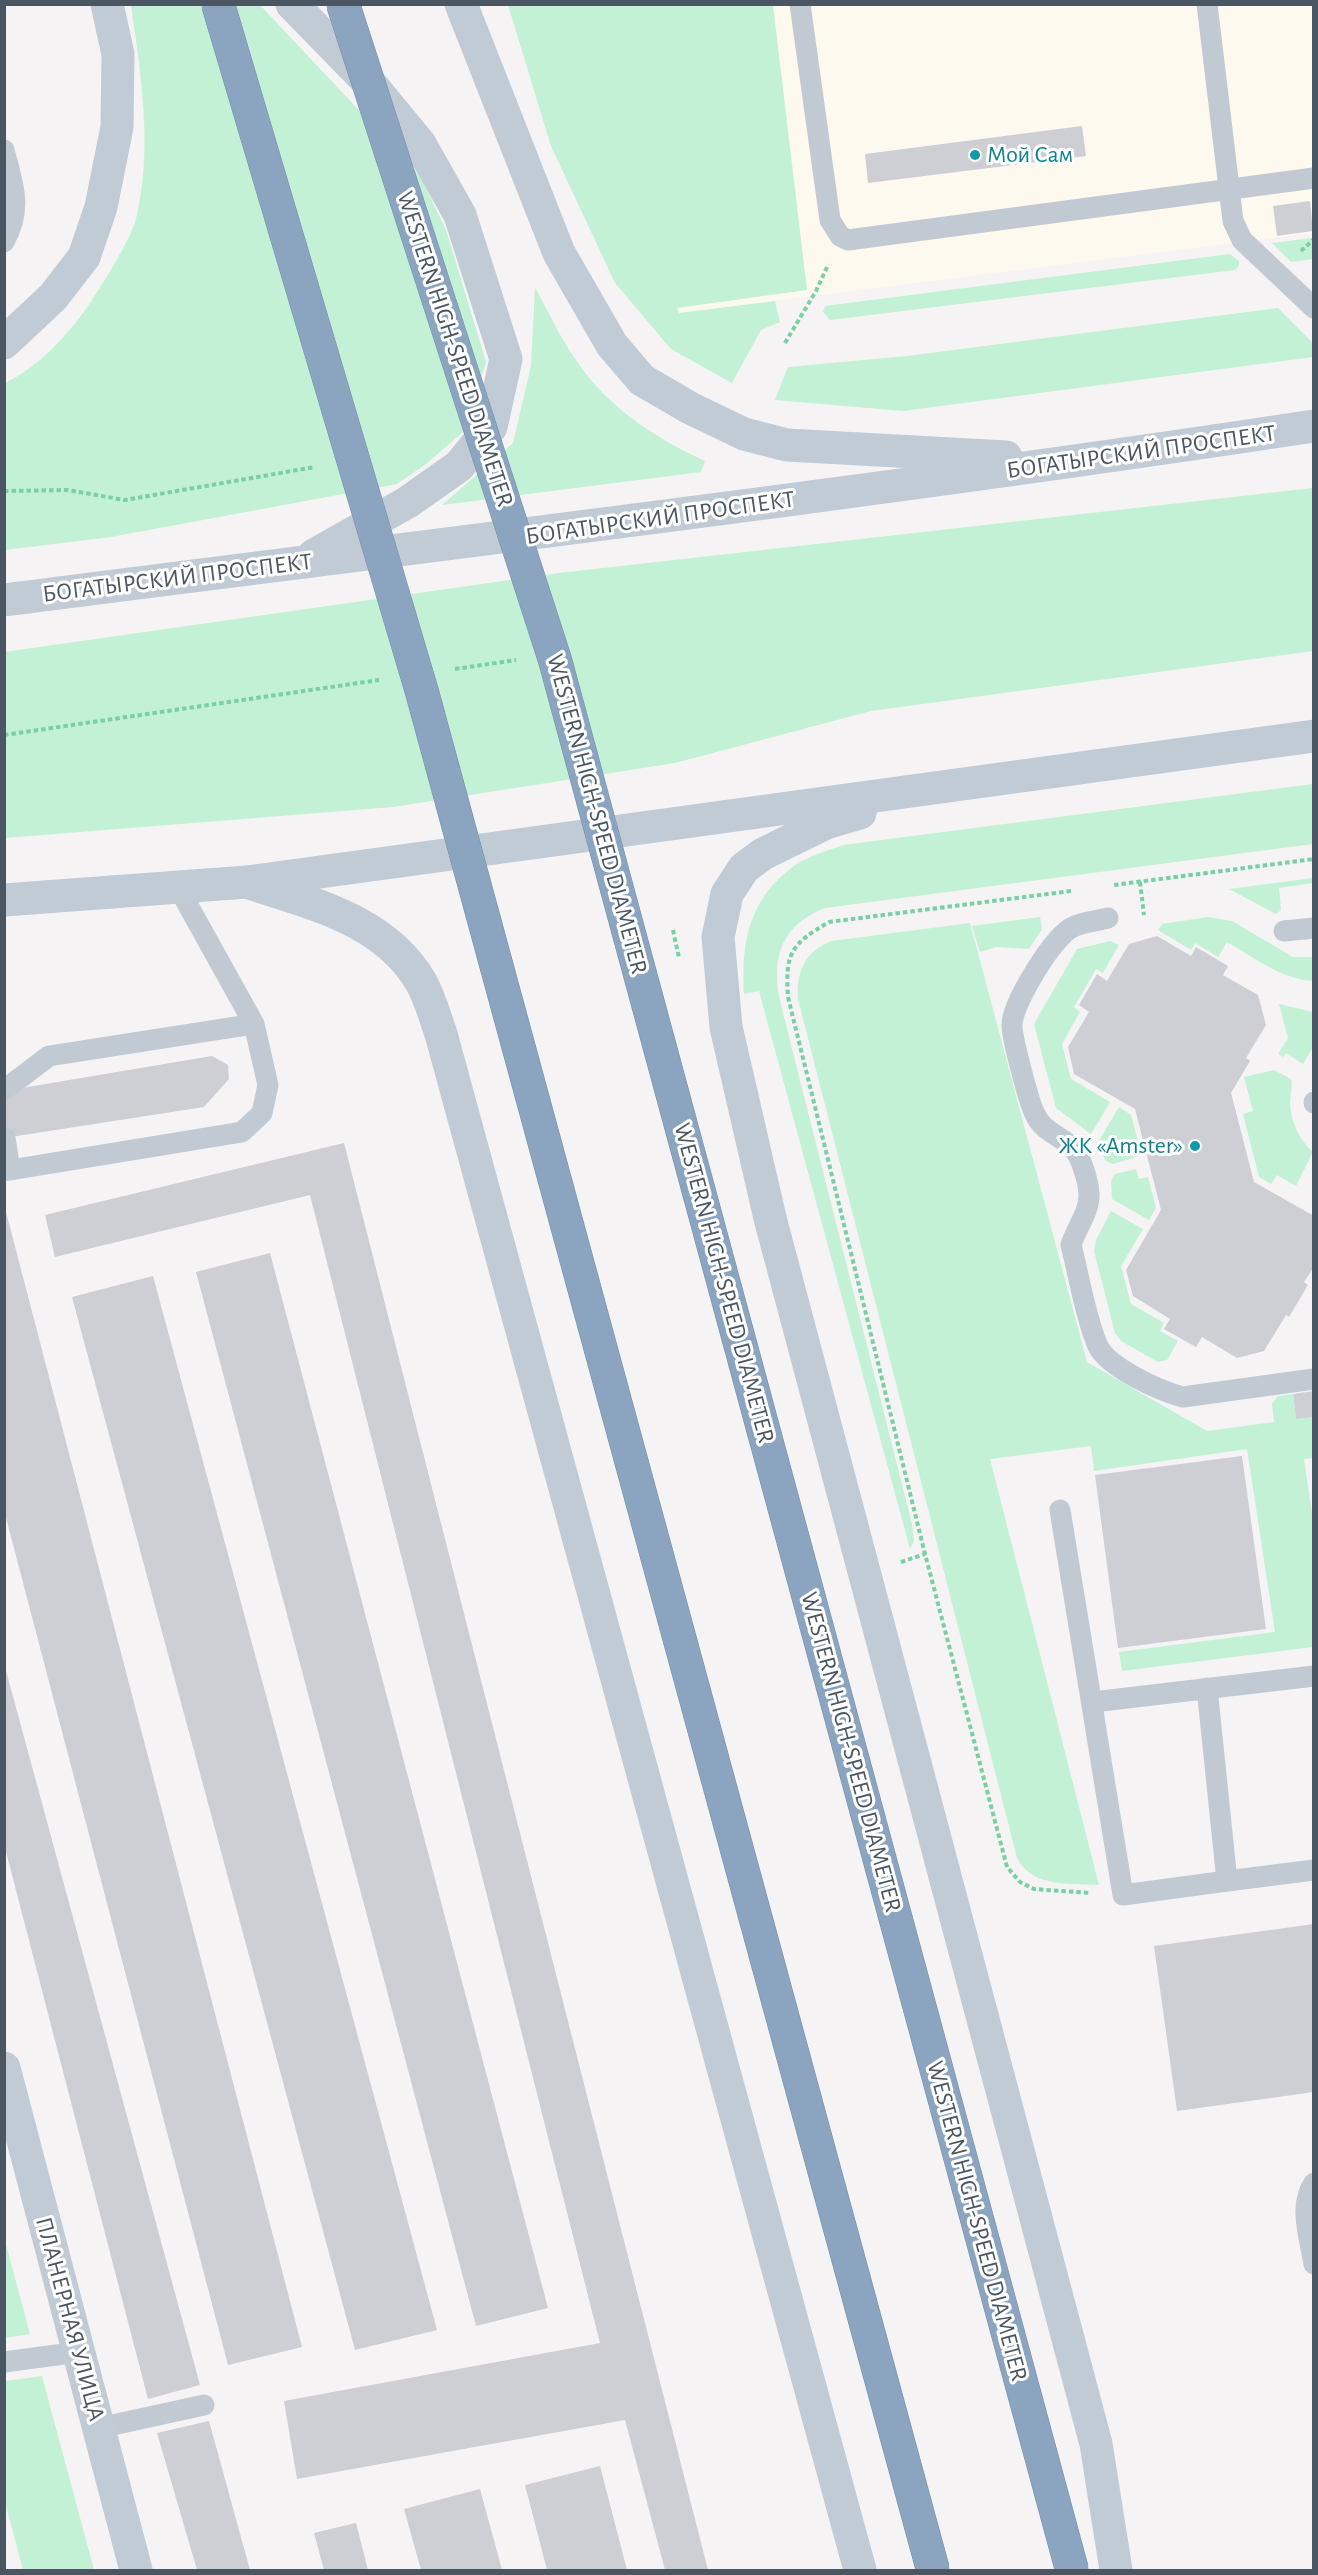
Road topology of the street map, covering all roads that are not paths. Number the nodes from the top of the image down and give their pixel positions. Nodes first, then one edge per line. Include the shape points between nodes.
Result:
1 (107, 4) edge
2 (218, 4) edge
3 (292, 4) edge
4 (343, 4) edge
5 (461, 4) edge
6 (800, 4) edge
7 (1207, 4) edge
8 (4, 150) edge
9 (1314, 178) edge
10 (1228, 190) junction
11 (4, 242) edge
12 (1314, 308) edge
13 (4, 343) edge
14 (1314, 426) edge
15 (1086, 461) junction
16 (301, 562) junction
17 (4, 600) edge
18 (1314, 736) edge
19 (963, 783) junction
20 (247, 882) junction
21 (178, 889) junction
22 (4, 900) edge
23 (1108, 918) dead end
24 (1314, 928) edge
25 (1284, 932) dead end
26 (254, 1024) junction
27 (4, 1090) edge
28 (5, 1138) edge
29 (7, 1170) edge
30 (1314, 1379) edge
31 (1060, 1510) dead end
32 (1314, 1676) edge
33 (1207, 1688) junction
34 (1093, 1702) junction
35 (1314, 1870) edge
36 (1227, 1881) junction
37 (4, 2068) edge
38 (1314, 2183) edge
39 (1314, 2264) edge
40 (79, 2352) junction
41 (4, 2362) edge
42 (204, 2405) dead end
43 (99, 2428) junction
44 (136, 2571) edge
45 (860, 2571) edge
46 (933, 2571) edge
47 (1072, 2571) edge
48 (1116, 2571) edge

1 - 13 main road via 118,54 117,127 101,207 84,257 53,297
2 - 46 highway, bridge via 422,692
3 - 16 main road via 373,87 420,144 460,215 506,359 491,427 459,466 408,502
4 - 47 highway, WESTERN HIGH-SPEED DIAMETER, bridge via 555,660
5 - 15 main road via 559,253 612,345 642,380 744,434 787,445
6 - 10 lane via 830,220 840,236 848,240
7 - 10 lane
8 - 11 lane via 17,201 13,227
9 - 10 lane
10 - 12 lane via 1233,221 1242,240
14 - 15 main road, БОГАТЫРСКИЙ ПРОСПЕКТ
15 - 16 main road, БОГАТЫРСКИЙ ПРОСПЕКТ via 553,533
16 - 17 main road, БОГАТЫРСКИЙ ПРОСПЕКТ
18 - 19 main road
19 - 20 main road
19 - 48 main road, bridge via 826,823 763,854 744,868 727,894 718,937 726,1027 770,1218 1096,2444
20 - 21 main road
20 - 45 main road via 351,919 400,952 422,984 441,1034
21 - 22 main road
21 - 26 lane
23 - 30 lane via 1072,927 1055,941 1014,1010 1011,1026 1035,1115 1047,1131 1073,1148 1081,1162 1089,1194 1071,1245 1098,1346 1110,1360 1163,1392 1183,1397
24 - 25 lane
26 - 27 lane via 49,1056
26 - 29 lane via 268,1085 262,1113 242,1132
28 - 29 lane
31 - 34 lane
32 - 33 lane
33 - 34 lane
33 - 36 lane
34 - 36 lane via 1124,1895
35 - 36 lane
37 - 40 main road, ПЛАНЕРНАЯ УЛИЦА
38 - 39 lane via 1305,2208
40 - 41 lane
40 - 43 main road, ПЛАНЕРНАЯ УЛИЦА
42 - 43 lane
43 - 44 main road, ПЛАНЕРНАЯ УЛИЦА

